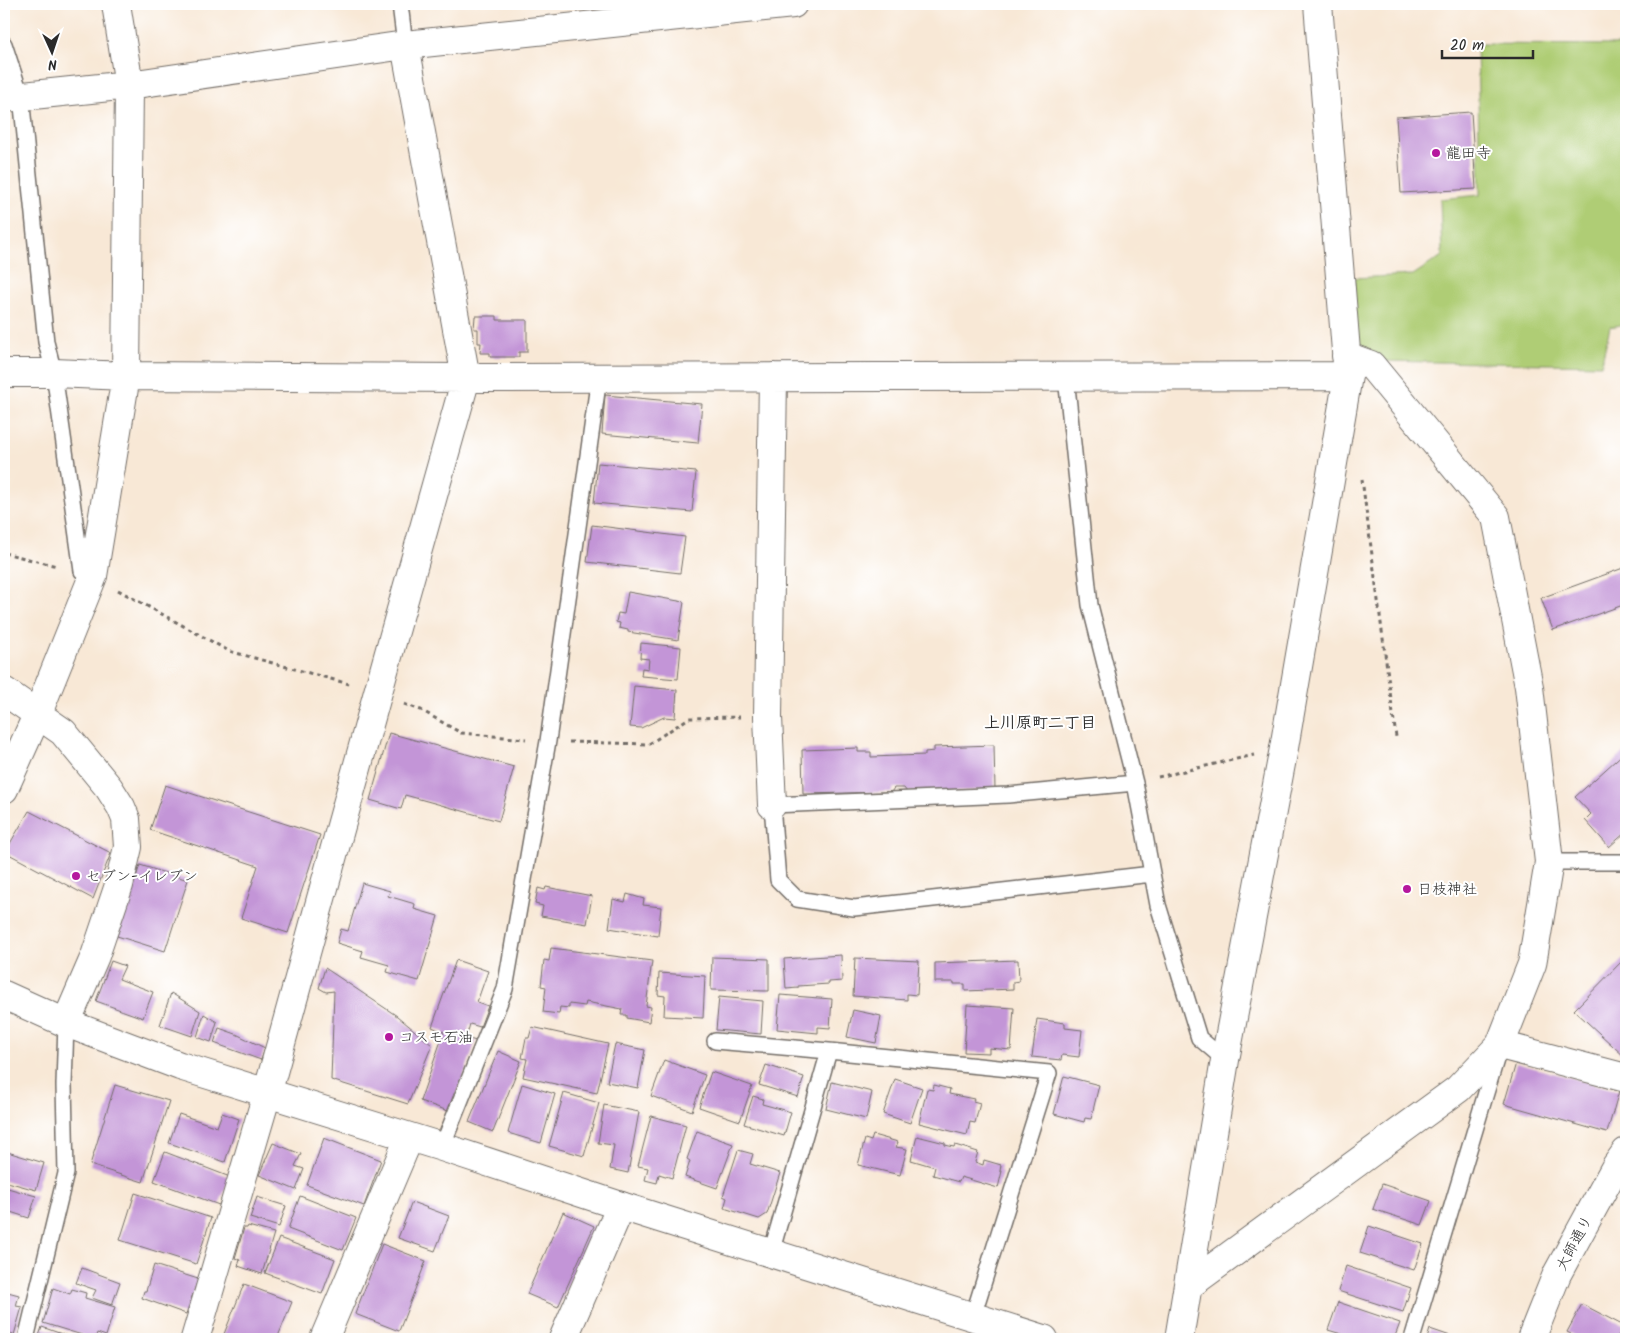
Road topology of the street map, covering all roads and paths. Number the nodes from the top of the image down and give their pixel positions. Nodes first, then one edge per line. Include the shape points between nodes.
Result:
1 (116, 4) edge
2 (400, 4) edge
3 (793, 4) edge
4 (1318, 4) edge
5 (720, 8) edge
6 (4, 44) edge
7 (405, 45) junction
8 (129, 85) junction
9 (12, 97) edge
10 (1347, 366) junction
11 (4, 373) edge
12 (54, 373) junction
13 (126, 376) junction
14 (599, 377) junction
15 (773, 377) junction
16 (1066, 377) junction
17 (466, 378) junction
18 (1362, 476) dead end
19 (4, 553) edge
20 (88, 574) junction
21 (4, 691) edge
22 (378, 692) junction
23 (38, 713) junction
24 (768, 717) junction
25 (1396, 737) dead end
26 (548, 741) junction
27 (1284, 748) junction
28 (1135, 783) junction
29 (4, 789) edge
30 (772, 805) junction
31 (1550, 862) junction
32 (1626, 862) edge
33 (1152, 874) junction
34 (4, 995) edge
35 (66, 1023) junction
36 (715, 1041) dead end
37 (1500, 1045) junction
38 (829, 1051) junction
39 (1225, 1060) junction
40 (1626, 1078) edge
41 (267, 1094) junction
42 (409, 1138) junction
43 (442, 1147) junction
44 (1626, 1152) edge
45 (622, 1206) junction
46 (771, 1252) junction
47 (1188, 1286) junction
48 (973, 1316) junction
49 (26, 1339) edge
50 (195, 1339) edge
51 (324, 1339) edge
52 (563, 1339) edge
53 (1044, 1339) edge
54 (1179, 1339) edge
55 (1412, 1339) edge
56 (1531, 1339) edge

1 - 8 street
2 - 7 lane
3 - 5 street
4 - 10 street
5 - 7 street
6 - 9 lane
7 - 8 street
7 - 17 street
8 - 9 street
8 - 13 street
9 - 12 lane via 46,342
10 - 16 street
10 - 27 street
10 - 31 street via 1371,365 1496,518 1529,687
11 - 12 street
12 - 13 street
12 - 20 lane
13 - 17 street
13 - 20 street
14 - 15 street
14 - 17 street
14 - 26 lane
15 - 16 street
15 - 24 street
16 - 28 lane via 1090,605
17 - 22 street
18 - 25 path
19 - 20 path
20 - 22 path via 229,651
20 - 23 street
21 - 23 street
22 - 26 path via 421,710 460,733
22 - 41 street
23 - 29 street
23 - 35 street via 63,732 110,788 126,819 128,847 119,885 95,956
24 - 26 path via 689,718 649,744
24 - 30 street
26 - 43 lane via 505,989
27 - 28 path
27 - 39 street
28 - 30 lane via 1008,795
28 - 33 lane
30 - 33 lane via 778,880 797,899 854,908
31 - 32 lane
31 - 37 street via 1532,964
33 - 39 lane via 1158,905 1199,1038
34 - 35 street
35 - 41 street via 180,1066
35 - 49 lane via 66,1173
36 - 38 lane
37 - 40 street
37 - 47 street via 1458,1088
37 - 55 lane
38 - 46 lane
38 - 48 lane via 1049,1073
39 - 47 street
41 - 42 street
41 - 50 street
42 - 43 street
42 - 51 street
43 - 45 street
44 - 56 street, 大師通り via 1557,1274
45 - 46 street
45 - 52 street
46 - 48 street
47 - 54 street
48 - 53 street

